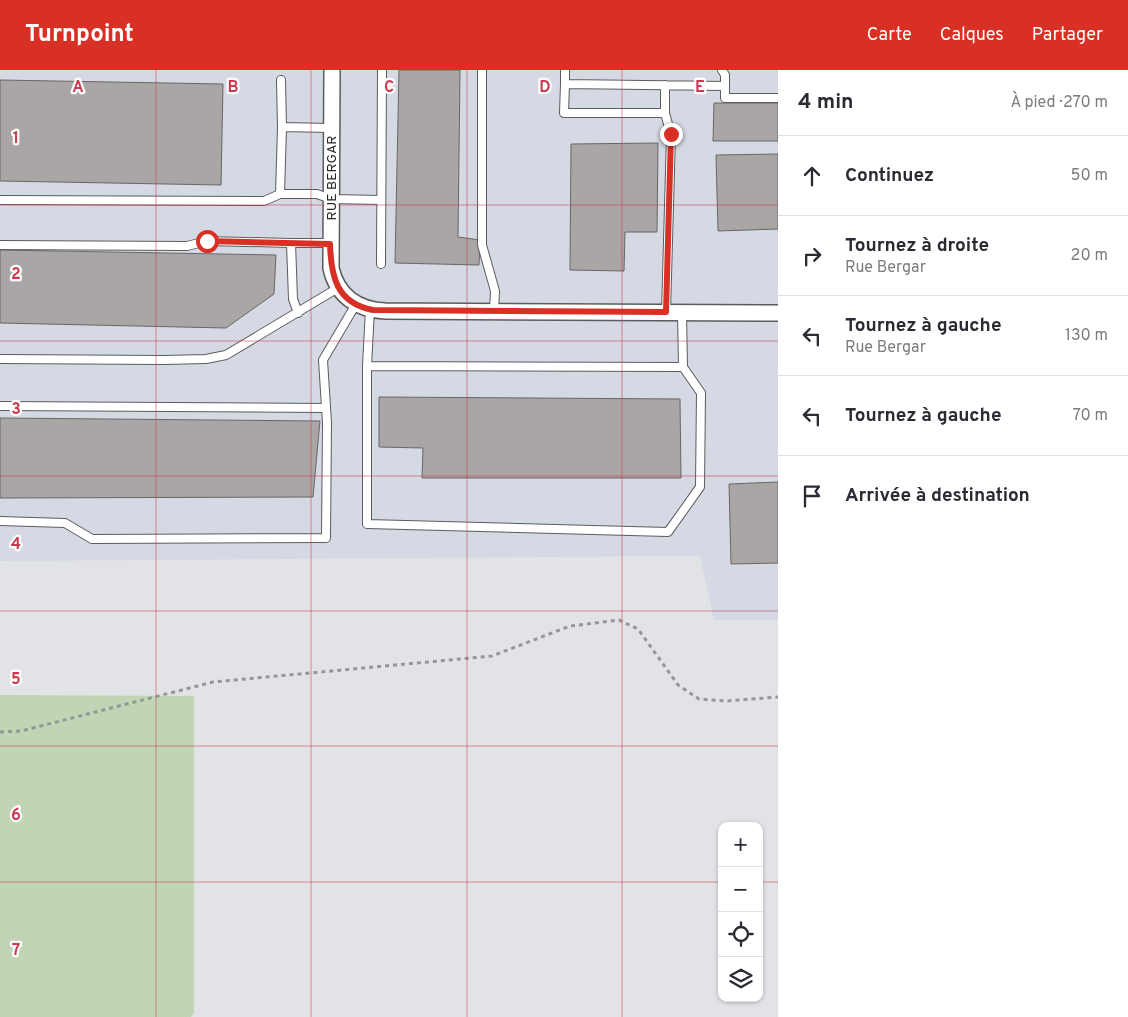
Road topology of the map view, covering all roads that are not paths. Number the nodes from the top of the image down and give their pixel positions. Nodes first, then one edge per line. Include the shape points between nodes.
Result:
1 (332, 70) edge
2 (382, 70) edge
3 (482, 70) edge
4 (564, 70) edge
5 (722, 70) edge
6 (281, 80) dead end
7 (564, 84) junction
8 (665, 85) junction
9 (725, 86) junction
10 (778, 98) edge
11 (665, 113) junction
12 (282, 127) junction
13 (332, 128) junction
14 (280, 194) junction
15 (331, 199) junction
16 (0, 200) edge
17 (381, 200) junction
18 (292, 243) junction
19 (330, 244) junction
20 (0, 245) edge
21 (380, 264) dead end
22 (338, 288) junction
23 (363, 307) junction
24 (494, 311) junction
25 (298, 312) junction
26 (666, 312) junction
27 (682, 313) junction
28 (778, 313) edge
29 (0, 359) edge
30 (367, 366) junction
31 (683, 367) junction
32 (0, 406) edge
33 (326, 408) junction
34 (0, 521) edge

1 - 13 street, RUE BERGAR
2 - 17 lane
3 - 24 lane via 482,244 495,291
4 - 7 lane
5 - 9 lane
6 - 12 lane
7 - 8 lane
7 - 11 lane via 564,113
8 - 9 lane
8 - 11 lane
9 - 10 lane via 725,98
11 - 26 lane via 671,134
12 - 13 lane
12 - 14 lane
13 - 15 street, RUE BERGAR
14 - 15 lane via 317,194
14 - 16 lane via 264,201
15 - 17 lane
15 - 19 street, RUE BERGAR
17 - 21 lane
18 - 19 lane
18 - 20 lane via 207,241 187,246
18 - 25 lane via 293,299
19 - 22 street, RUE BERGAR via 331,268
22 - 23 street
22 - 25 lane
23 - 24 street
23 - 30 lane
23 - 33 lane via 323,360
24 - 26 street
25 - 29 lane via 217,358
26 - 27 street
27 - 28 street
27 - 31 lane
30 - 31 lane
30 - 31 lane via 367,524 668,532 700,487 701,393
32 - 33 lane
33 - 34 lane via 326,538 92,539 65,523

